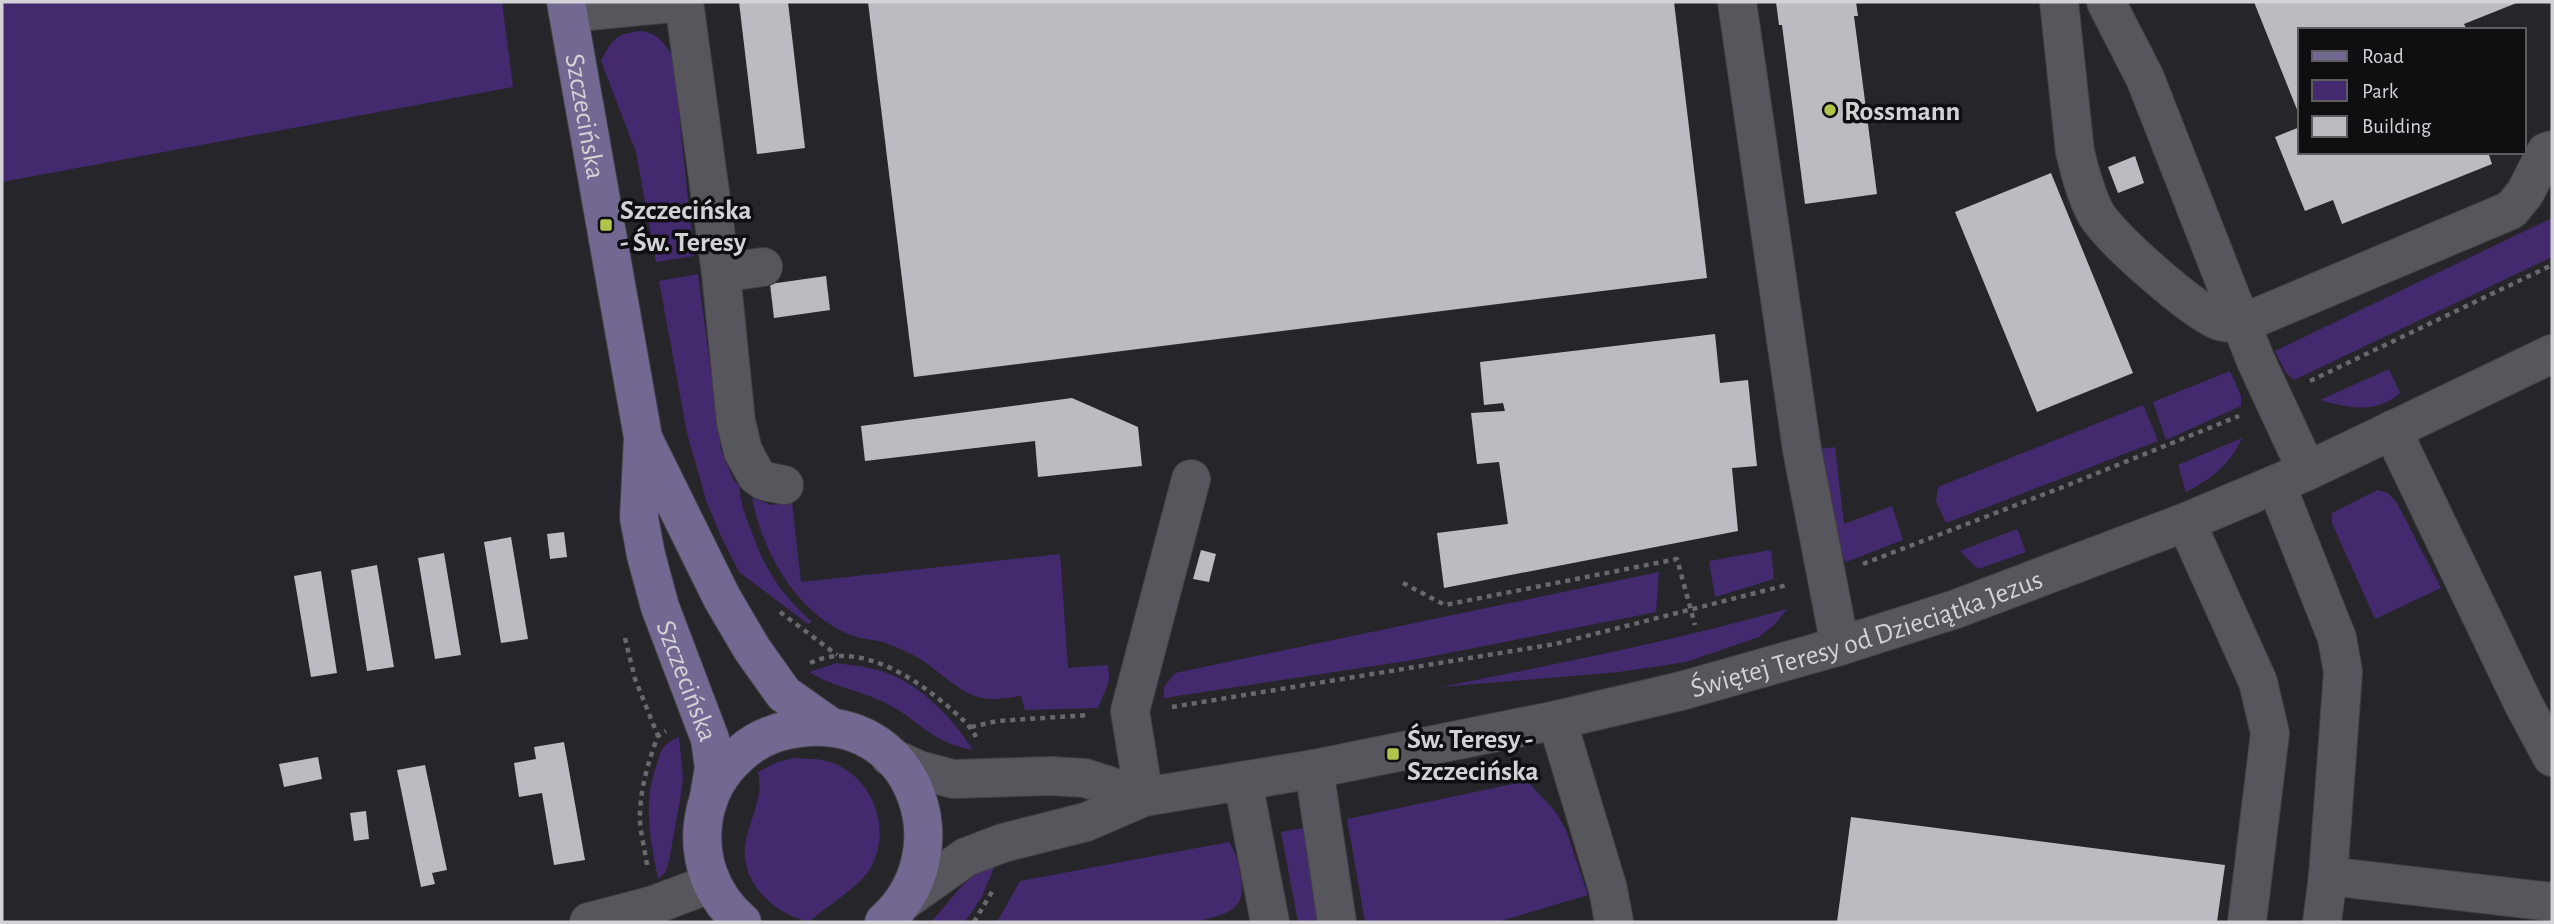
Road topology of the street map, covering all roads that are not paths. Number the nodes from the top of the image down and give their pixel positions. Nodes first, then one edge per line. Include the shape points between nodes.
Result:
1 (683, 2) edge
2 (1737, 2) edge
3 (2059, 2) edge
4 (2106, 2) edge
5 (567, 8) edge
6 (2552, 150) edge
7 (763, 267) dead end
8 (721, 273) junction
9 (2241, 324) junction
10 (2552, 354) edge
11 (2392, 429) junction
12 (643, 437) junction
13 (2292, 477) junction
14 (1191, 479) dead end
15 (785, 485) dead end
16 (2186, 523) junction
17 (1840, 646) junction
18 (1557, 720) junction
19 (831, 727) junction
20 (890, 757) junction
21 (2552, 757) edge
22 (1314, 769) junction
23 (1243, 782) junction
24 (1144, 797) junction
25 (708, 802) junction
26 (2328, 876) junction
27 (712, 883) junction
28 (2552, 902) edge
29 (894, 911) edge
30 (589, 922) edge
31 (716, 922) edge
32 (742, 922) edge
33 (1270, 922) edge
34 (1337, 922) edge
35 (1614, 922) edge
36 (2247, 922) edge
37 (2322, 922) edge

1 - 5 street
1 - 8 street
2 - 17 street via 1802,450
3 - 9 street via 2075,152 2096,213 2178,294 2220,321
4 - 9 street via 2145,78
5 - 12 main road, Szczecińska
6 - 9 street via 2546,152 2511,210
7 - 8 street
8 - 15 street via 743,451 764,481
9 - 13 street
10 - 11 street, Świętej Teresy od Dzieciątka Jezus
11 - 13 street, Świętej Teresy od Dzieciątka Jezus
11 - 21 street
12 - 19 main road, Szczecińska via 752,649 784,694
12 - 25 main road, Szczecińska via 639,519 660,607 710,738 714,768
13 - 16 street, Świętej Teresy od Dzieciątka Jezus
13 - 26 street via 2343,672
14 - 24 street via 1130,711
16 - 17 street, Świętej Teresy od Dzieciątka Jezus via 1956,609
16 - 36 street via 2258,682 2270,733
17 - 18 street, Świętej Teresy od Dzieciątka Jezus
18 - 22 street, Świętej Teresy od Dzieciątka Jezus
18 - 35 street
19 - 20 main road via 861,736
19 - 25 main road via 794,727 755,742 726,768
20 - 24 street, Świętej Teresy od Dzieciątka Jezus via 953,779 1085,778
20 - 29 main road via 914,791 924,831 918,873
22 - 23 street, Świętej Teresy od Dzieciątka Jezus
22 - 34 street
23 - 24 street, Świętej Teresy od Dzieciątka Jezus
23 - 33 street
24 - 29 street, Świętej Teresy od Dzieciątka Jezus via 1086,822 966,857
25 - 27 main road, Szczecińska via 702,848
26 - 28 street
26 - 37 street
27 - 30 street via 667,901
27 - 31 main road
27 - 32 main road

